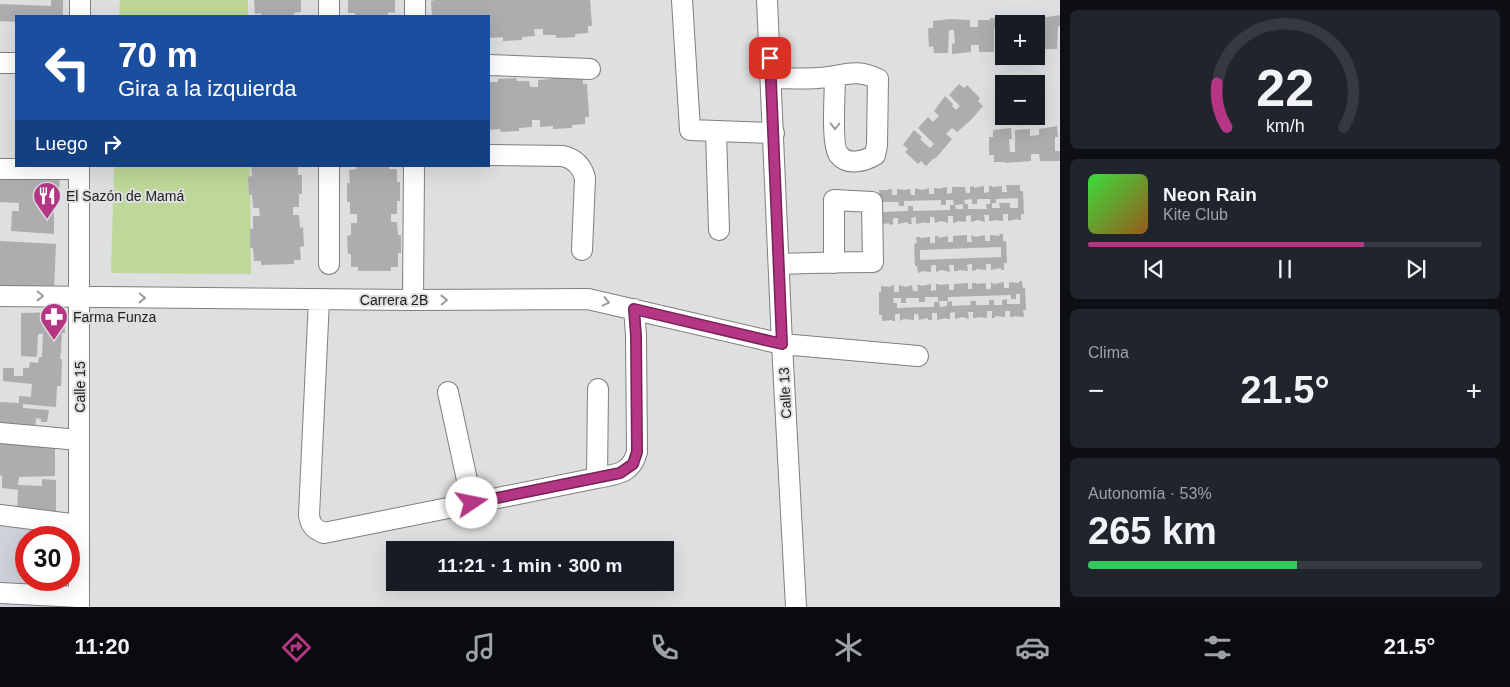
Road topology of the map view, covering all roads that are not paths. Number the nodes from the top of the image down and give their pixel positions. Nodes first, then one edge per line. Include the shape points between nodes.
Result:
1 (80, 0) edge
2 (329, 0) edge
3 (415, 0) edge
4 (682, 0) edge
5 (768, 0) edge
6 (80, 15) edge
7 (329, 15) edge
8 (415, 15) edge
9 (0, 63) edge
10 (15, 63) edge
11 (490, 65) edge
12 (590, 69) dead end
13 (835, 77) dead end
14 (771, 78) junction
15 (716, 132) junction
16 (774, 133) junction
17 (490, 154) edge
18 (329, 167) edge
19 (414, 167) edge
20 (79, 168) edge
21 (0, 169) edge
22 (719, 230) dead end
23 (582, 250) dead end
24 (834, 262) dead end
25 (329, 264) dead end
26 (778, 264) junction
27 (0, 296) edge
28 (80, 297) junction
29 (319, 299) junction
30 (413, 300) junction
31 (634, 309) junction
32 (782, 344) junction
33 (918, 356) dead end
34 (598, 389) dead end
35 (448, 392) dead end
36 (0, 433) edge
37 (79, 440) junction
38 (598, 478) junction
39 (472, 503) junction
40 (0, 516) edge
41 (79, 525) junction
42 (0, 593) edge
43 (79, 602) edge
44 (796, 607) edge

1 - 6 street
2 - 7 street
3 - 8 street
4 - 15 street via 690,130
5 - 14 street, Calle 13
9 - 10 street
11 - 12 street
13 - 14 street
14 - 16 street, Calle 13
15 - 16 street
15 - 22 street
16 - 26 street, Calle 13
17 - 23 street via 563,156 577,163 585,178
18 - 25 street
19 - 30 street
20 - 21 street
20 - 28 street, Calle 15
24 - 26 street
26 - 32 street, Calle 13
27 -> 28 street, Carrera 2B
28 -> 29 street, Carrera 2B
28 - 37 street, Calle 15
29 - 30 street, Carrera 2B
29 - 39 street via 311,524 324,533
30 -> 31 street, Carrera 2B via 588,298
31 - 32 street, Carrera 2B
31 - 38 street via 637,452 629,468
32 - 33 street, Carrera 2B
32 - 44 street, Calle 13
34 - 38 street
35 - 39 street
36 - 37 street
37 - 41 street, Calle 15
38 - 39 street
40 - 41 street
41 - 43 street, Calle 15
42 - 43 street

